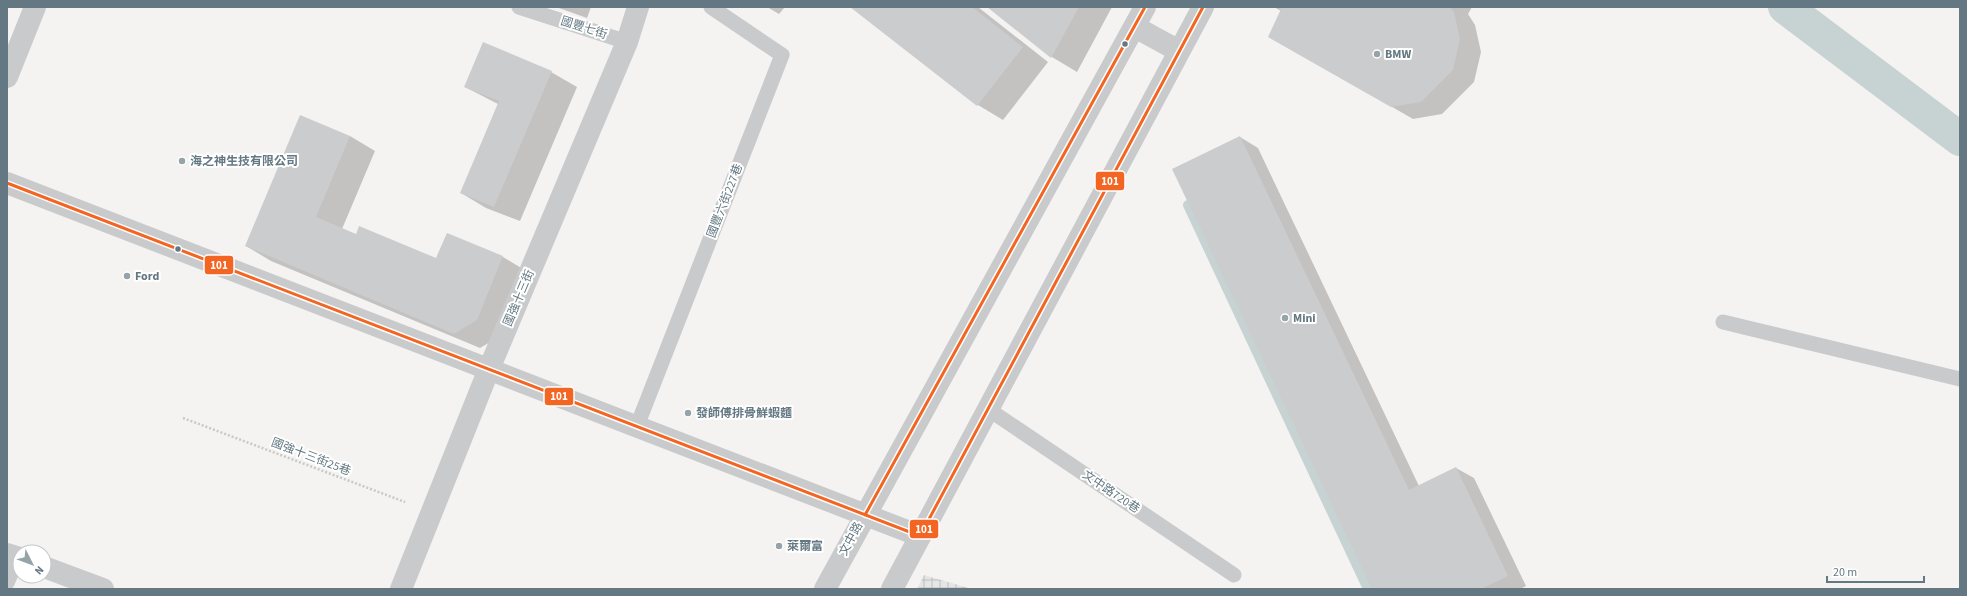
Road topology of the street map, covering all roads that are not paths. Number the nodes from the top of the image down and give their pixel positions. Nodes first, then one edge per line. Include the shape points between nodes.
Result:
1 (35, 7) edge
2 (519, 7) edge
3 (638, 7) edge
4 (711, 7) edge
5 (1145, 7) edge
6 (1203, 7) edge
7 (1135, 27) junction
8 (627, 42) junction
9 (1179, 51) junction
10 (7, 77) edge
11 (7, 183) edge
12 (1723, 322) dead end
13 (489, 369) junction
14 (1960, 379) edge
15 (988, 409) junction
16 (636, 426) junction
17 (864, 515) junction
18 (920, 536) junction
19 (12, 567) edge
20 (52, 570) edge
21 (1234, 575) dead end
22 (7, 583) edge
23 (103, 589) edge
24 (401, 589) edge
25 (825, 589) edge
26 (892, 589) edge

1 - 10 street
2 - 8 lane, 國豐七街
3 - 8 street, 國強十三街
4 - 16 lane, 國豐六街227巷 via 782,55
5 - 7 street, 文中路
6 - 9 street
7 - 9 street
7 - 17 street, 文中路
8 - 13 street, 國強十三街
9 - 15 street
11 - 13 street
12 - 14 lane
13 - 16 street
13 - 24 street, 國強十三街
15 - 18 street
15 - 21 lane, 文中路720巷
16 - 17 street
17 - 18 street
17 - 25 street, 文中路
18 - 26 street
19 - 22 lane
20 - 23 street

